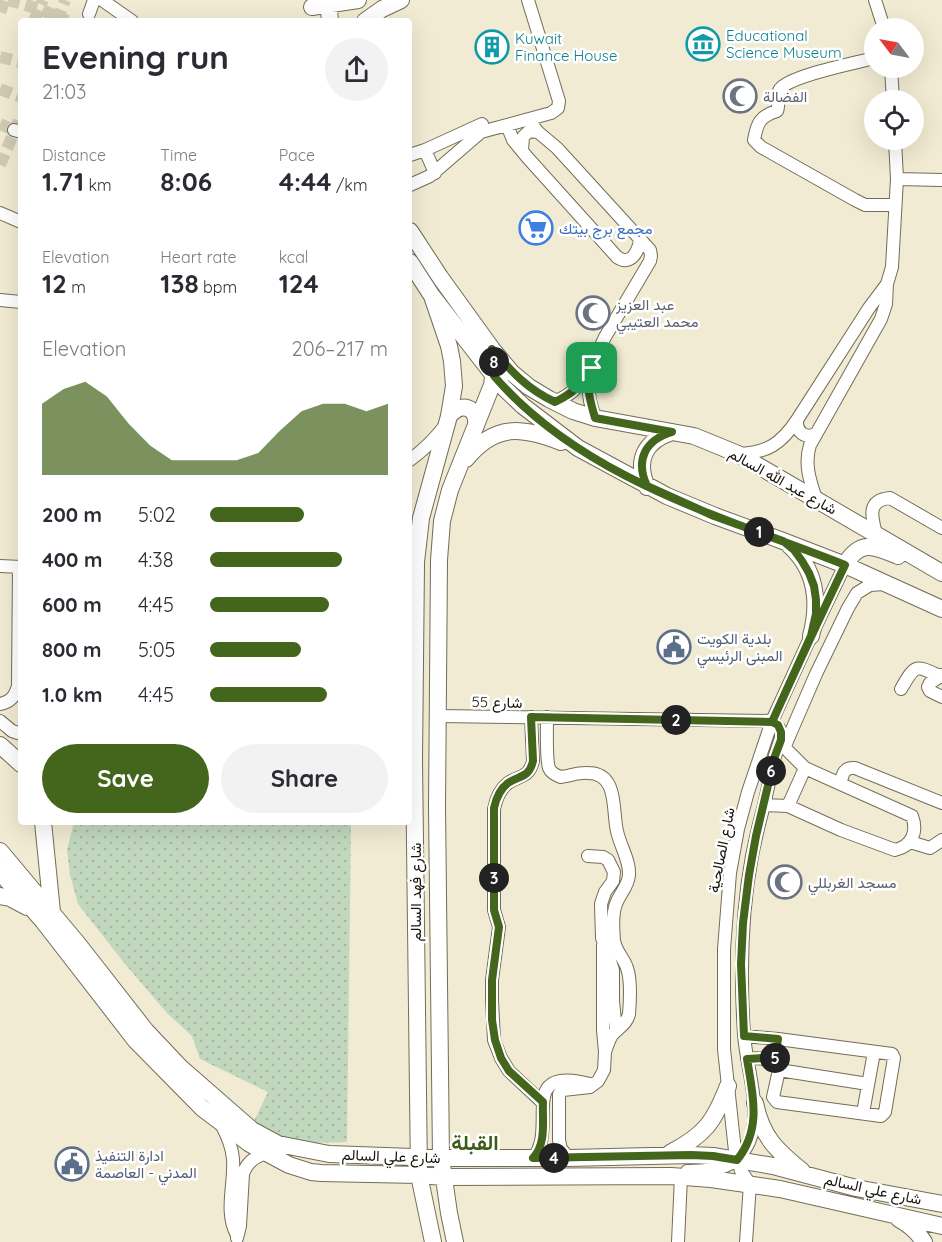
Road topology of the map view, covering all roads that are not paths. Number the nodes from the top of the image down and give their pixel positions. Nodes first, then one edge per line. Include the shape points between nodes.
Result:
1 (94, 0) edge
2 (102, 0) edge
3 (358, 0) edge
4 (401, 0) edge
5 (523, 0) edge
6 (528, 0) edge
7 (875, 0) edge
8 (320, 9) edge
9 (89, 14) dead end
10 (128, 18) edge
11 (369, 18) edge
12 (881, 18) edge
13 (864, 61) edge
14 (543, 109) junction
15 (525, 121) junction
16 (507, 125) junction
17 (480, 129) junction
18 (538, 132) junction
19 (425, 150) junction
20 (522, 150) junction
21 (896, 150) edge
22 (412, 155) edge
23 (435, 173) junction
24 (897, 178) junction
25 (942, 180) edge
26 (412, 184) edge
27 (895, 205) junction
28 (0, 213) edge
29 (18, 221) edge
30 (412, 234) edge
31 (640, 238) junction
32 (412, 265) edge
33 (886, 284) junction
34 (432, 296) junction
35 (0, 300) edge
36 (18, 302) edge
37 (492, 349) junction
38 (592, 368) junction
39 (494, 376) junction
40 (555, 402) junction
41 (595, 418) junction
42 (448, 419) junction
43 (797, 420) junction
44 (476, 426) junction
45 (672, 432) junction
46 (816, 434) junction
47 (578, 448) junction
48 (738, 454) junction
49 (412, 458) edge
50 (457, 472) junction
51 (647, 486) junction
52 (816, 499) junction
53 (942, 528) edge
54 (876, 534) junction
55 (783, 541) junction
56 (845, 565) junction
57 (1, 566) edge
58 (18, 567) edge
59 (942, 573) edge
60 (942, 577) edge
61 (886, 584) junction
62 (942, 609) edge
63 (811, 636) junction
64 (942, 676) edge
65 (412, 677) edge
66 (18, 686) edge
67 (901, 689) dead end
68 (415, 695) junction
69 (942, 697) edge
70 (0, 704) edge
71 (437, 716) junction
72 (531, 717) junction
73 (547, 717) junction
74 (0, 721) edge
75 (772, 722) junction
76 (18, 733) edge
77 (0, 745) edge
78 (784, 747) junction
79 (412, 756) edge
80 (18, 761) edge
81 (805, 768) junction
82 (841, 784) junction
83 (942, 803) edge
84 (764, 805) junction
85 (788, 806) junction
86 (43, 825) edge
87 (942, 840) edge
88 (910, 842) junction
89 (0, 851) edge
90 (588, 856) dead end
91 (0, 872) edge
92 (0, 896) edge
93 (48, 916) junction
94 (603, 945) junction
95 (616, 1031) junction
96 (744, 1036) junction
97 (778, 1039) junction
98 (605, 1052) junction
99 (874, 1052) junction
100 (747, 1059) junction
101 (776, 1067) junction
102 (868, 1084) junction
103 (594, 1085) junction
104 (729, 1086) junction
105 (543, 1102) junction
106 (755, 1103) junction
107 (863, 1113) junction
108 (220, 1123) junction
109 (266, 1153) junction
110 (664, 1156) junction
111 (419, 1157) junction
112 (441, 1158) junction
113 (533, 1158) junction
114 (568, 1158) junction
115 (737, 1160) junction
116 (419, 1174) junction
117 (805, 1174) junction
118 (676, 1176) junction
119 (444, 1177) junction
120 (750, 1184) junction
121 (856, 1188) junction
122 (942, 1204) edge
123 (852, 1206) junction
124 (893, 1215) junction
125 (942, 1226) edge
126 (237, 1239) edge
127 (433, 1242) edge
128 (455, 1242) edge
129 (678, 1242) edge
130 (746, 1242) edge
131 (924, 1242) edge

1 - 9 street
2 - 10 street
3 - 8 main road
4 - 11 main road
5 - 14 street via 552,98
6 - 15 street via 559,104 554,112
7 - 12 street
13 - 27 street via 787,83 779,90 779,109 762,118 754,140 855,200 866,205
14 - 15 street
14 - 17 street via 488,122
15 - 16 street
15 - 18 street
16 - 17 street
16 - 20 street
17 - 19 street
17 - 23 street
18 - 20 street via 529,131 523,137
18 - 31 street
19 - 22 street
19 - 23 street
20 - 31 street via 622,261 634,256
21 - 24 street
23 - 26 street
24 - 25 street
24 - 27 street
27 - 33 street via 892,267
28 - 29 street
30 - 37 main road, شارع عبد الله السالم
31 - 38 street via 650,250 650,261 605,337
32 - 34 main road
33 - 43 street
33 - 46 street via 881,319
34 - 39 main road
34 - 42 main road, شارع فهد السالم via 452,361
35 - 36 street
37 - 39 main road, شارع فهد السالم
37 - 40 main road, شارع عبد الله السالم via 529,387
38 - 40 street via 581,355 581,379 569,395
38 - 41 street via 588,385
39 - 44 main road, شارع فهد السالم
39 - 47 main road via 523,406
40 - 41 main road, شارع عبد الله السالم
41 - 45 main road, شارع عبد الله السالم
42 - 44 main road via 459,408 468,408 475,414
42 - 49 street via 435,438
42 - 68 main road, شارع فهد السالم via 418,534
43 - 46 street via 801,433
43 - 48 street via 774,446
44 - 50 main road, شارع فهد السالم
45 - 48 main road, شارع عبد الله السالم via 694,436
45 - 51 main road via 651,442 644,452 642,476
46 - 52 street via 807,455
47 - 50 main road via 544,435 511,430 474,449
47 - 51 main road
48 - 52 main road, شارع عبد الله السالم
50 - 71 main road, شارع فهد السالم via 441,536
51 - 55 main road
52 - 54 main road, شارع عبد الله السالم
53 - 54 street via 890,498 883,498 872,511
54 - 59 main road, شارع عبد الله السالم
55 - 56 main road
55 - 63 main road via 802,561 814,586 816,614
56 - 60 main road via 858,550 872,547
56 - 61 main road
56 - 63 street, شارع الصالحية
57 - 58 street
61 - 62 main road
61 - 78 street via 870,585 856,593
63 - 75 street, شارع الصالحية
64 - 67 street via 917,668
64 - 69 street via 928,687
65 - 68 street
66 - 70 street via 10,701
68 - 79 main road, شارع فهد السالم
71 - 72 street, شارع 55
71 - 112 main road, شارع فهد السالم
72 - 73 street, شارع 55
72 - 105 street via 532,766 503,788 494,808 494,910 499,927 492,1000 495,1040 501,1058 509,1071
73 - 75 street, شارع 55
73 - 95 street via 550,771 561,777 591,773 602,778 613,792 616,828 629,867 626,888 614,910 615,945 629,974 629,1014
74 - 76 street
75 - 84 street via 782,735
75 - 104 street, شارع الصالحية via 738,829 729,883 724,949 724,1049
77 - 80 main road
78 - 81 street
78 - 84 street
79 - 111 main road, شارع فهد السالم
81 - 82 street
81 - 85 street
82 - 83 street via 845,770 855,768
82 - 88 street via 912,816 915,830
84 - 85 street
84 - 96 street via 743,923
85 - 88 street via 895,850
86 - 93 main road
87 - 88 street via 930,848
89 - 93 main road, شارع علي السالم
90 - 94 street via 608,860 614,872 601,904
91 - 93 main road, شارع علي السالم
92 - 93 main road
93 - 108 main road, شارع علي السالم via 136,1041
93 - 111 main road, شارع علي السالم via 180,1067 252,1130 278,1144 309,1151
94 - 95 street via 613,970
94 - 98 street
95 - 98 street
96 - 97 street
96 - 100 street
97 - 99 street
97 - 101 street
98 - 103 street via 604,1070
99 - 102 street
99 - 107 street via 894,1057 885,1112 881,1116
100 - 101 street via 763,1058
100 - 106 street
101 - 102 street
101 - 107 street via 773,1097 777,1102
102 - 107 street
103 - 105 street via 557,1082 547,1089
103 - 114 street via 563,1090 558,1097 559,1145
104 - 110 main road via 702,1134
104 - 115 street, شارع الصالحية
105 - 113 street via 542,1140
106 - 115 street via 752,1134
106 - 117 main road via 771,1144
108 - 109 main road, شارع علي السالم
108 - 126 street via 232,1149 231,1217
109 - 116 main road, شارع علي السالم via 289,1165 321,1173
109 - 126 street via 244,1170
110 - 114 main road, شارع علي السالم
110 - 115 main road, شارع علي السالم
111 - 112 main road, شارع علي السالم
111 - 116 main road, شارع فهد السالم
112 - 113 main road, شارع علي السالم
112 - 119 main road, شارع فهد السالم
113 - 114 main road, شارع علي السالم
115 - 117 main road, شارع علي السالم
115 - 118 street via 723,1167 684,1171
115 - 120 street, شارع الصالحية
116 - 119 main road, شارع علي السالم
116 - 127 main road, شارع فهد السالم
117 - 121 main road, شارع علي السالم
118 - 119 main road, شارع علي السالم
118 - 120 main road, شارع علي السالم
118 - 129 street
119 - 128 main road, شارع فهد السالم
120 - 123 main road, شارع علي السالم
120 - 130 street
121 - 122 main road, شارع علي السالم
121 - 123 main road
123 - 124 main road, شارع علي السالم
124 - 125 main road, شارع علي السالم
124 - 131 main road via 908,1224

